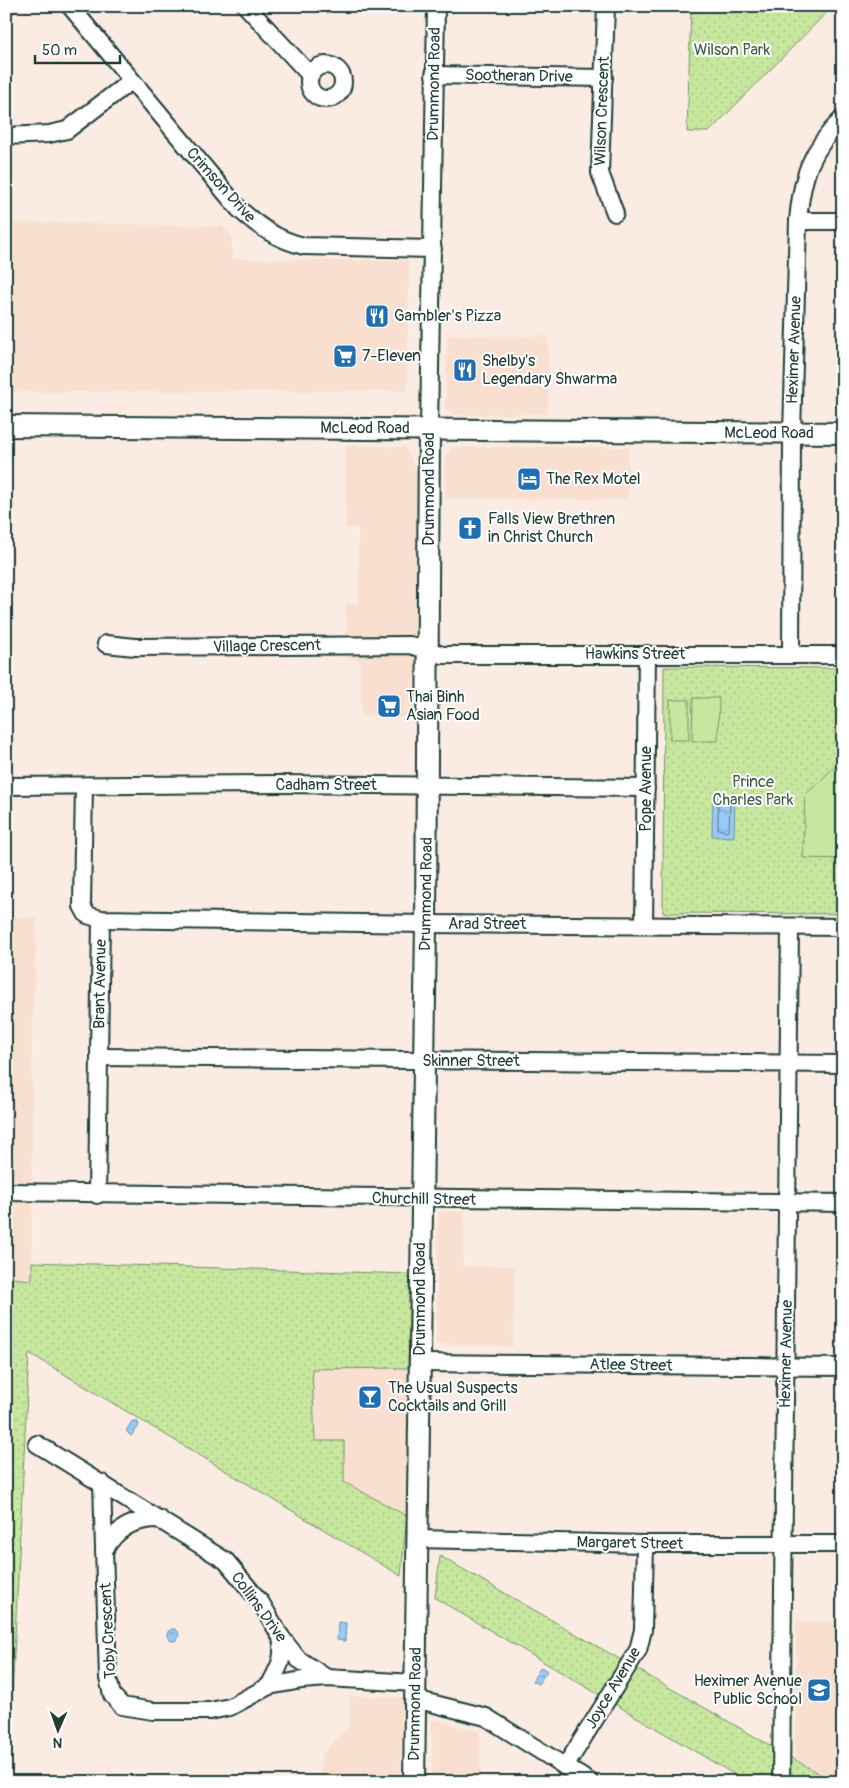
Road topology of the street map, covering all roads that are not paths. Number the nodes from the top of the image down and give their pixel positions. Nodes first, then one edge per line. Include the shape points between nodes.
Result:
1 (70, 6) edge
2 (246, 6) edge
3 (436, 6) edge
4 (606, 6) edge
5 (310, 75) dead end
6 (434, 75) junction
7 (604, 78) junction
8 (131, 81) junction
9 (843, 118) edge
10 (6, 136) edge
11 (614, 213) dead end
12 (798, 221) junction
13 (843, 221) edge
14 (433, 249) junction
15 (6, 426) edge
16 (429, 428) junction
17 (843, 433) edge
18 (792, 434) junction
19 (106, 644) dead end
20 (428, 651) junction
21 (647, 654) junction
22 (791, 654) junction
23 (843, 655) edge
24 (427, 785) junction
25 (6, 786) edge
26 (84, 786) junction
27 (646, 788) junction
28 (101, 919) junction
29 (426, 924) junction
30 (644, 925) junction
31 (790, 927) junction
32 (843, 927) edge
33 (100, 1057) junction
34 (423, 1061) junction
35 (790, 1063) junction
36 (843, 1064) edge
37 (6, 1192) edge
38 (97, 1195) junction
39 (421, 1199) junction
40 (787, 1203) junction
41 (843, 1204) edge
42 (420, 1363) junction
43 (786, 1367) junction
44 (843, 1367) edge
45 (37, 1444) dead end
46 (102, 1483) junction
47 (160, 1518) junction
48 (417, 1539) junction
49 (645, 1544) junction
50 (784, 1544) junction
51 (843, 1544) edge
52 (104, 1550) junction
53 (281, 1637) junction
54 (327, 1678) junction
55 (269, 1686) junction
56 (415, 1691) junction
57 (565, 1767) junction
58 (414, 1782) edge
59 (590, 1782) edge
60 (781, 1782) edge

1 - 8 street, Crimson Drive
2 - 5 street
3 - 6 street, Drummond Road
4 - 7 street, Wilson Crescent
6 - 7 street, Sootheran Drive
6 - 14 street, Drummond Road
7 - 11 street, Wilson Crescent via 600,173
8 - 10 street via 66,130
8 - 14 street, Crimson Drive via 239,209 258,227 287,242 304,246
9 - 12 street, Heximer Avenue via 826,135 811,161 801,186
12 - 13 street
12 - 18 street, Heximer Avenue
14 - 16 street, Drummond Road
15 - 16 main road, McLeod Road
16 - 18 main road, McLeod Road
16 - 20 main road, Drummond Road
17 - 18 main road, McLeod Road
18 - 22 street, Heximer Avenue
19 - 20 street, Village Crescent via 135,647 410,645
20 - 21 street, Hawkins Street via 443,655
20 - 24 main road, Drummond Road
21 - 22 street, Hawkins Street
21 - 27 street, Pope Avenue
22 - 23 street, Hawkins Street
24 - 26 street, Cadham Street
24 - 27 street, Cadham Street
24 - 29 main road, Drummond Road
25 - 26 street, Cadham Street
26 - 28 street, Brant Avenue via 82,906 87,915
27 - 30 street, Pope Avenue
28 - 29 street, Arad Street
28 - 33 street, Brant Avenue
29 - 30 street, Arad Street
29 - 34 main road, Drummond Road
30 - 31 street, Arad Street
31 - 32 street, Arad Street
31 - 35 street, Heximer Avenue
33 - 34 street, Skinner Street
33 - 38 street, Brant Avenue
34 - 35 street, Skinner Street
34 - 39 main road, Drummond Road
35 - 36 street, Skinner Street
35 - 40 street, Heximer Avenue
37 - 38 street, Churchill Street
38 - 39 street, Churchill Street
39 - 40 street, Churchill Street
39 - 42 main road, Drummond Road
40 - 41 street, Churchill Street
40 - 43 street, Heximer Avenue
42 - 43 street, Atlee Street
42 - 48 main road, Drummond Road
43 - 44 street, Atlee Street
43 - 50 street, Heximer Avenue
45 - 46 street, Collins Drive
46 - 47 street, Collins Drive
46 - 52 street, Toby Crescent
47 - 52 street via 141,1519 125,1526 112,1537
47 - 53 street, Collins Drive via 226,1561 261,1603
48 - 49 street, Margaret Street
48 - 56 main road, Drummond Road
49 - 50 street, Margaret Street
49 - 57 street, Joyce Avenue via 643,1630 638,1650
50 - 51 street, Margaret Street
50 - 60 street, Heximer Avenue
52 - 55 street, Toby Crescent via 108,1678 112,1695 122,1706 210,1711 230,1707
53 - 54 street, Collins Drive via 298,1659
53 - 55 street via 284,1652
54 - 55 street, Toby Crescent
54 - 56 street, Collins Drive
56 - 57 street, Collins Drive via 486,1717
56 - 58 main road, Drummond Road
57 - 59 street, Collins Drive

